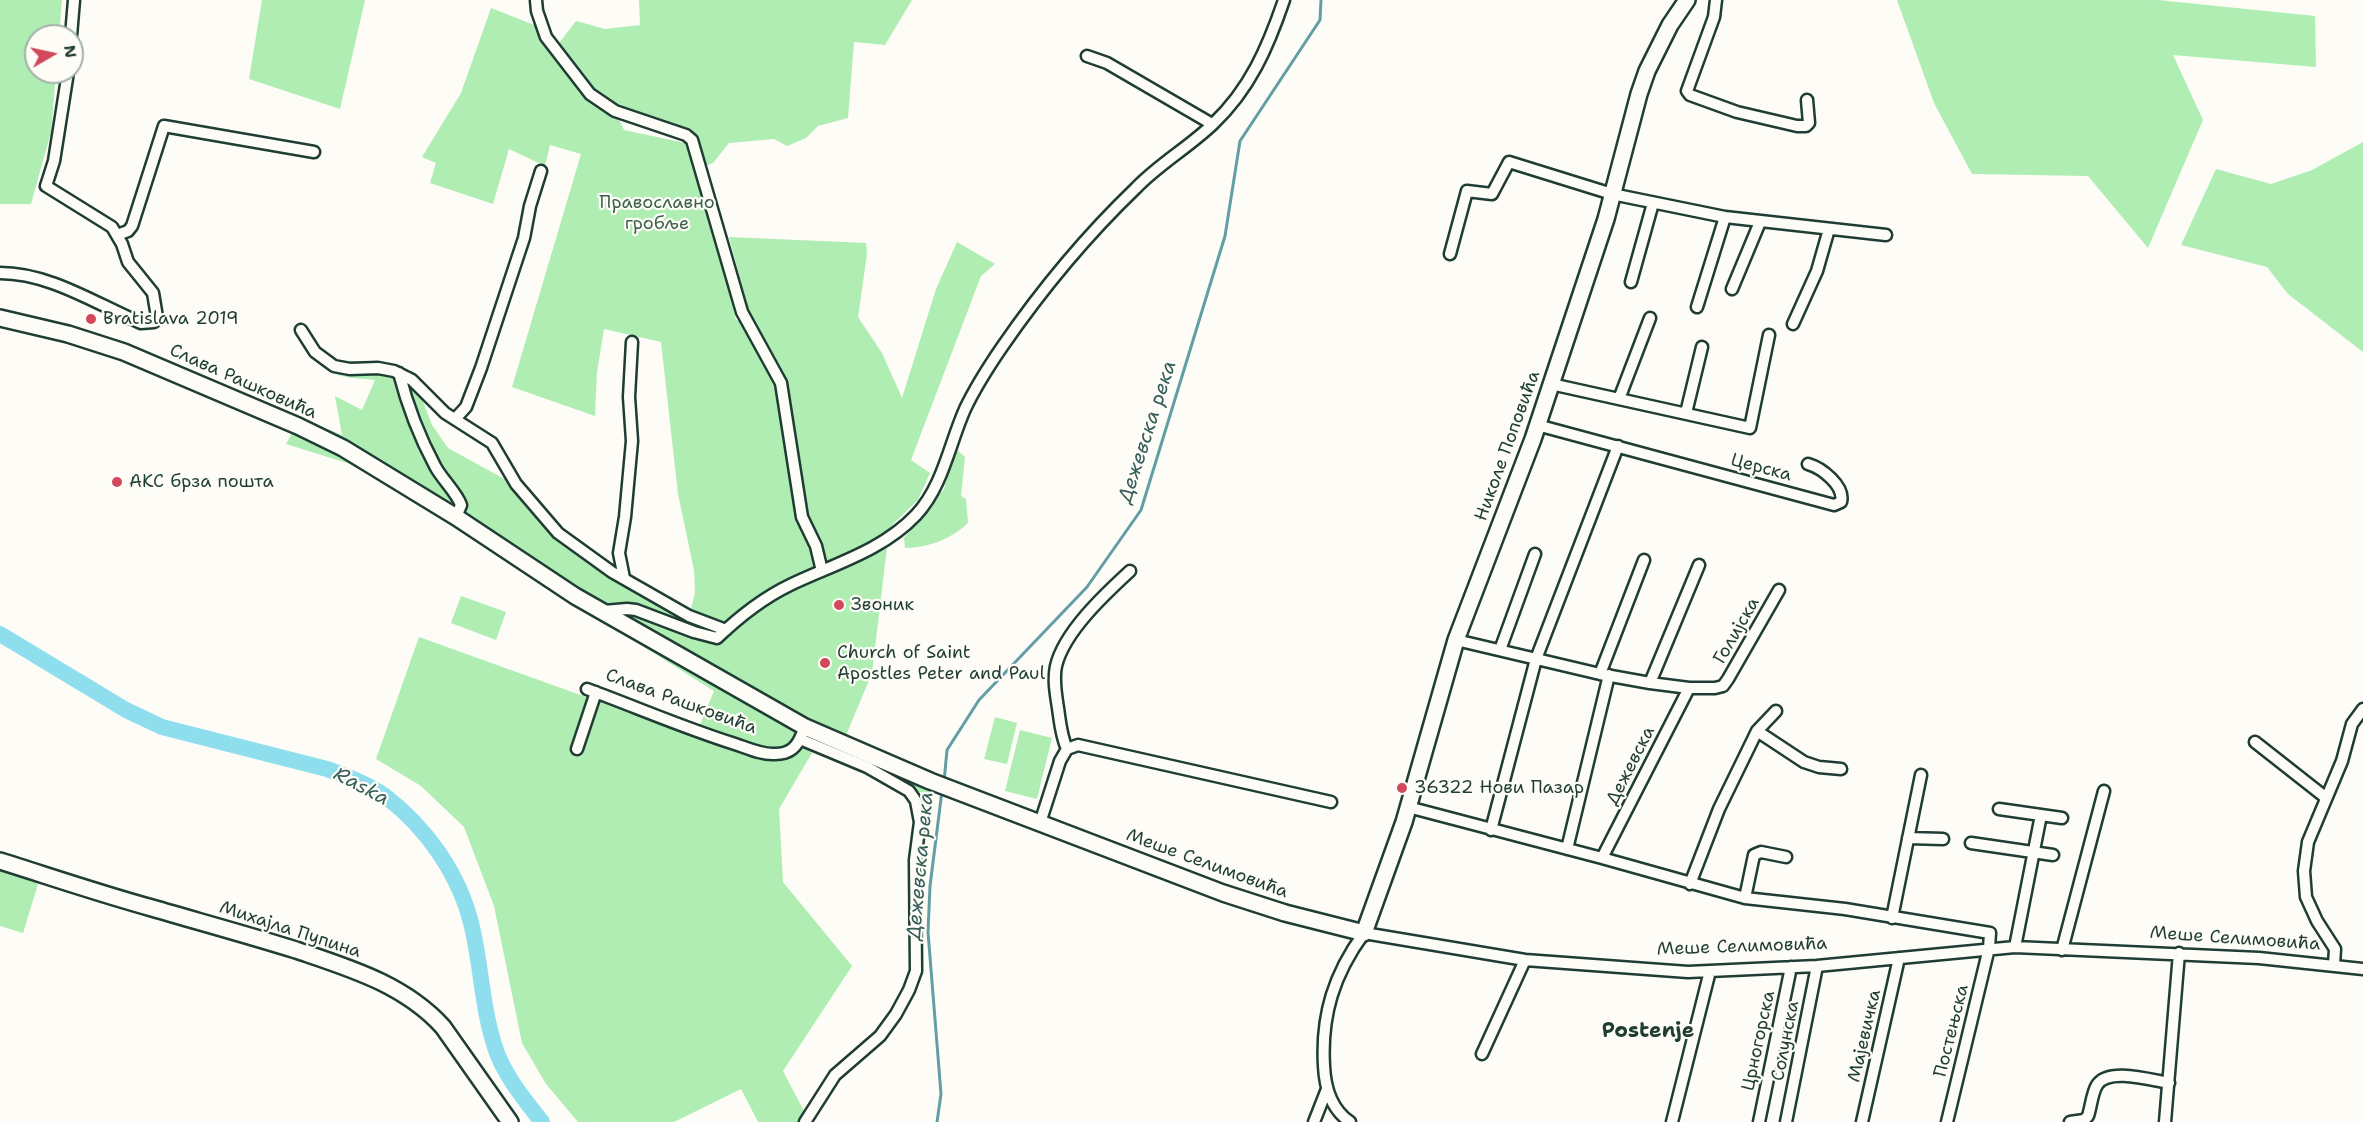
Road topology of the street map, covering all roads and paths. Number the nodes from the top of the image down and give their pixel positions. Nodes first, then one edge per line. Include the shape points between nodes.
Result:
1 (74, 0) edge
2 (536, 0) edge
3 (1284, 0) edge
4 (1687, 0) edge
5 (1716, 0) edge
6 (72, 24) edge
7 (1087, 56) dead end
8 (66, 84) edge
9 (1807, 100) dead end
10 (1212, 124) junction
11 (314, 152) dead end
12 (541, 171) dead end
13 (1612, 194) junction
14 (1653, 203) junction
15 (1725, 218) junction
16 (1760, 222) junction
17 (1830, 229) junction
18 (1886, 235) dead end
19 (120, 240) junction
20 (1450, 254) dead end
21 (0, 273) edge
22 (1630, 282) dead end
23 (1732, 289) dead end
24 (1697, 307) dead end
25 (0, 318) edge
26 (1650, 318) dead end
27 (1793, 324) dead end
28 (301, 330) dead end
29 (1769, 335) dead end
30 (632, 342) dead end
31 (1702, 347) dead end
32 (399, 373) junction
33 (1551, 384) junction
34 (1619, 399) junction
35 (1686, 413) junction
36 (455, 419) junction
37 (1538, 425) junction
38 (1618, 446) junction
39 (1808, 464) dead end
40 (456, 517) junction
41 (1535, 554) dead end
42 (1644, 560) dead end
43 (1699, 565) dead end
44 (822, 571) junction
45 (1130, 571) dead end
46 (624, 578) junction
47 (1779, 590) dead end
48 (604, 611) junction
49 (726, 630) junction
50 (1456, 640) junction
51 (1500, 650) junction
52 (1536, 659) junction
53 (1605, 675) junction
54 (1650, 683) junction
55 (1689, 688) junction
56 (2363, 709) edge
57 (1776, 711) dead end
58 (1757, 731) junction
59 (803, 733) junction
60 (2255, 742) dead end
61 (577, 749) dead end
62 (1067, 749) junction
63 (1841, 768) dead end
64 (1921, 775) dead end
65 (2104, 791) dead end
66 (970, 797) joint
67 (2325, 797) junction
68 (1331, 802) dead end
69 (1408, 807) junction
70 (1999, 809) dead end
71 (2042, 815) junction
72 (2062, 818) dead end
73 (1040, 823) junction
74 (1491, 830) junction
75 (1908, 838) junction
76 (1943, 839) dead end
77 (1971, 843) dead end
78 (1567, 849) junction
79 (2034, 852) junction
80 (2052, 855) dead end
81 (1786, 857) dead end
82 (1602, 858) junction
83 (0, 861) edge
84 (1690, 884) junction
85 (1745, 898) junction
86 (1892, 918) junction
87 (1364, 933) junction
88 (2015, 947) junction
89 (1989, 948) junction
90 (2062, 950) junction
91 (2179, 953) junction
92 (1899, 958) junction
93 (1525, 960) junction
94 (2334, 965) junction
95 (1818, 966) junction
96 (1791, 968) junction
97 (2363, 969) edge
98 (1710, 971) junction
99 (1482, 1054) dead end
100 (2169, 1083) junction
101 (1327, 1089) junction
102 (510, 1122) edge
103 (805, 1122) edge
104 (1314, 1122) edge
105 (1350, 1122) edge
106 (1672, 1122) edge
107 (1759, 1122) edge
108 (1786, 1122) edge
109 (1862, 1122) edge
110 (1947, 1122) edge
111 (2070, 1122) edge
112 (2165, 1122) edge

1 - 6 street
2 - 44 street via 546,37 590,94 615,111 692,140 742,312 781,382 802,517 816,546
3 - 10 street via 1269,44 1251,78
4 - 13 main road, Николе Поповића via 1647,71
5 - 9 street via 1714,17 1687,88 1690,94 1737,112 1797,126 1809,123
7 - 10 street via 1107,63
8 - 19 street via 54,161 46,186 112,227
10 - 44 street via 1140,184 1048,283 966,408 936,485 916,515 884,543
11 - 19 street via 164,126 132,226
12 - 36 street via 524,238 481,369 466,407
13 - 14 street
13 - 20 street via 1509,162 1492,194 1467,191
13 - 33 main road, Николе Поповића
14 - 15 street
14 - 22 street
15 - 16 street
15 - 24 street
16 - 17 street
16 - 23 street
17 - 18 street
17 - 27 street via 1817,272
19 - 21 street, Слава Рашковића via 128,262 153,293 157,313 154,322 141,323 42,279
25 - 40 main road, Слава Рашковића via 124,352 298,426 353,454
26 - 34 street
28 - 32 street via 315,352 334,366
29 - 35 street via 1750,428
30 - 46 street via 632,441 619,553
31 - 35 street
32 - 36 street via 415,382 430,401
32 - 40 street via 428,453 461,505
33 - 34 street
33 - 37 main road, Николе Поповића
34 - 35 street
36 - 46 street via 492,443 516,484 553,528
37 - 38 street, Церска
37 - 50 main road, Николе Поповића
38 - 39 street, Церска via 1834,505 1841,502 1840,488
38 - 52 street
40 - 48 main road, Слава Рашковића via 535,572
41 - 51 street
42 - 53 street
43 - 54 street
44 - 49 street via 758,603
45 - 62 street via 1071,634 1060,654 1055,683 1062,739
46 - 49 street via 689,616
47 - 55 street, Голијска via 1723,686
48 - 49 street via 636,610 717,638
48 - 59 main road, Слава Рашковића
50 - 51 street, Голијска
50 - 69 main road, Николе Поповића
51 - 52 street, Голијска
52 - 53 street, Голијска
52 - 74 street
53 - 54 street, Голијска
53 - 78 street, Дежевска
54 - 55 street, Голијска
55 - 82 street, Дежевска
56 - 67 street, Меше Селимовића via 2352,724 2342,761
57 - 58 street
58 - 63 street via 1804,762
58 - 84 street via 1719,809
59 - 61 street, Слава Рашковића via 787,752 767,754 591,690
59 - 66 main road, Слава Рашковића
59 - 103 street, Слава Рашковића via 909,791 916,801 920,822 915,860 914,979 880,1036 835,1075
60 - 67 street
62 - 68 street via 1078,745
62 - 73 street
64 - 75 street
65 - 90 street
66 - 73 main road, Меше Селимовића
67 - 94 street, Меше Селимовића via 2308,842 2304,871 2306,897 2335,949
69 - 74 street
69 - 87 main road, Николе Поповића
70 - 71 street
71 - 72 street
71 - 79 street
73 - 87 main road, Меше Селимовића via 1223,893
74 - 78 street
75 - 76 street
75 - 86 street
77 - 79 street
78 - 82 street
79 - 80 street
79 - 88 street
81 - 85 street via 1761,852 1754,855
82 - 84 street
83 - 102 main road, Михајла Пупина via 321,958 395,988 431,1013
84 - 85 street
85 - 86 street
86 - 89 street via 1988,932
87 - 93 street, Меше Селимовића
87 - 101 street via 1344,965 1324,1023
88 - 89 street, Меше Селимовића
88 - 90 street, Меше Селимовића
89 - 92 street, Меше Селимовића
89 - 110 street, Постењска
90 - 91 street, Меше Селимовића
91 - 94 street, Меше Селимовића
91 - 100 street
92 - 95 street, Меше Селимовића
92 - 109 street, Мајевичка
93 - 98 street, Меше Селимовића
93 - 99 street
94 - 97 street, Меше Селимовића
95 - 96 street, Меше Селимовића
95 - 108 street, Солунска
96 - 98 street, Меше Селимовића
96 - 107 street, Црногорска
98 - 106 street
100 - 111 street via 2128,1076 2106,1077 2098,1084 2088,1116
100 - 112 street
101 - 104 street
101 - 105 street via 1334,1106

